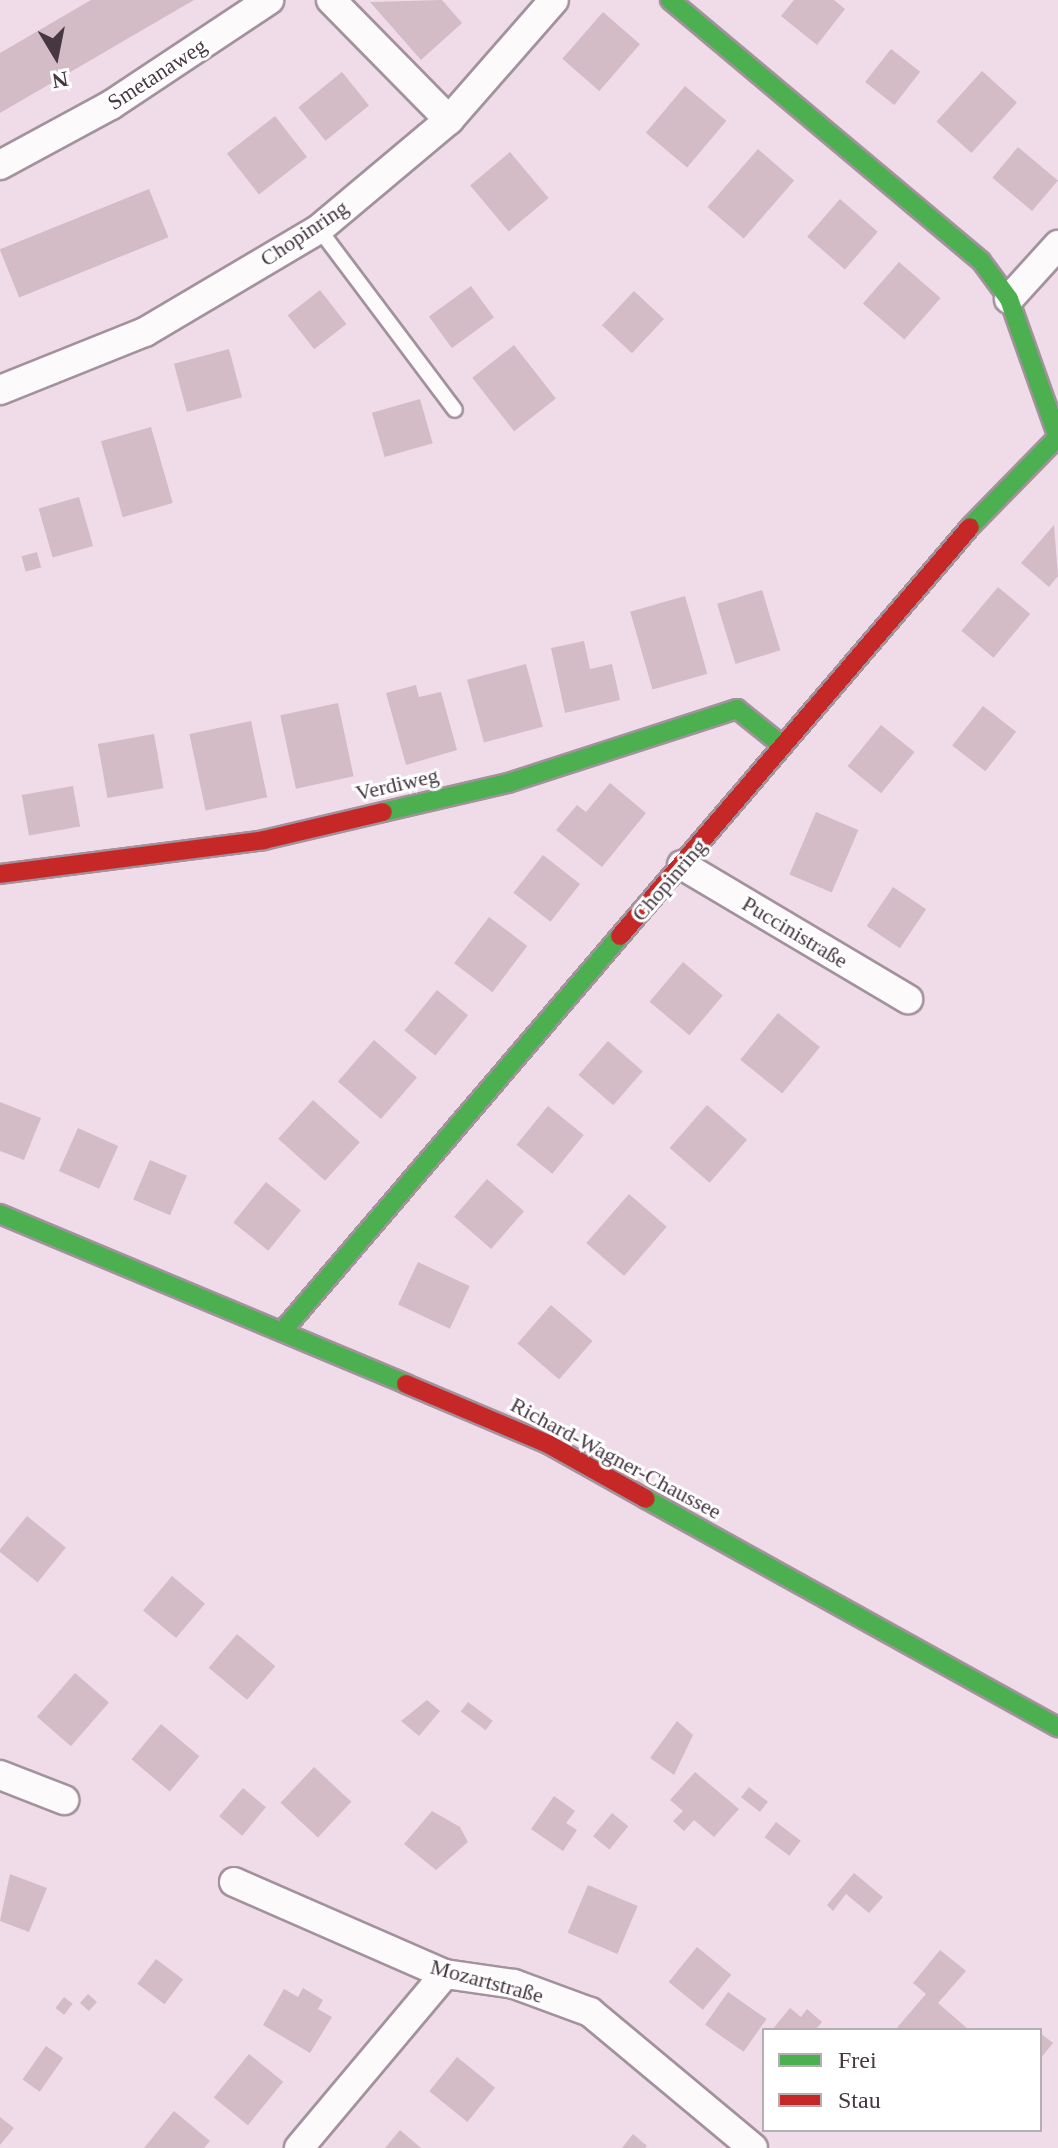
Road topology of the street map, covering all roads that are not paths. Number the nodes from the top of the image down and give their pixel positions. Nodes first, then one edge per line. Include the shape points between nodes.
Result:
1 (269, 0) edge
2 (331, 0) edge
3 (554, 0) edge
4 (670, 0) edge
5 (449, 120) junction
6 (0, 165) edge
7 (319, 229) junction
8 (1058, 245) edge
9 (1009, 299) junction
10 (0, 390) edge
11 (455, 410) dead end
12 (783, 746) junction
13 (682, 865) junction
14 (0, 874) edge
15 (908, 999) dead end
16 (0, 1214) edge
17 (285, 1328) junction
18 (1058, 1727) edge
19 (0, 1775) edge
20 (64, 1800) dead end
21 (234, 1882) dead end
22 (445, 1974) junction
23 (299, 2148) edge
24 (753, 2148) edge

1 - 6 street, Smetanaweg via 111,105
2 - 5 street
3 - 5 street, Chopinring
4 - 9 street, Chopinring via 981,261
5 - 7 street, Chopinring
7 - 10 street, Chopinring via 145,332
7 - 11 lane
8 - 9 street
9 - 12 street, Chopinring via 1058,437 1021,467 894,604
12 - 13 street, Chopinring
12 - 14 street, Verdiweg via 737,709 508,783 264,840
13 - 15 street, Puccinistraße
13 - 17 street, Chopinring
16 - 17 street, Richard-Wagner-Chaussee
17 - 18 street, Richard-Wagner-Chaussee via 548,1444
19 - 20 street
21 - 22 street, Mozartstraße
22 - 23 street
22 - 24 street, Mozartstraße via 514,1984 590,2012

